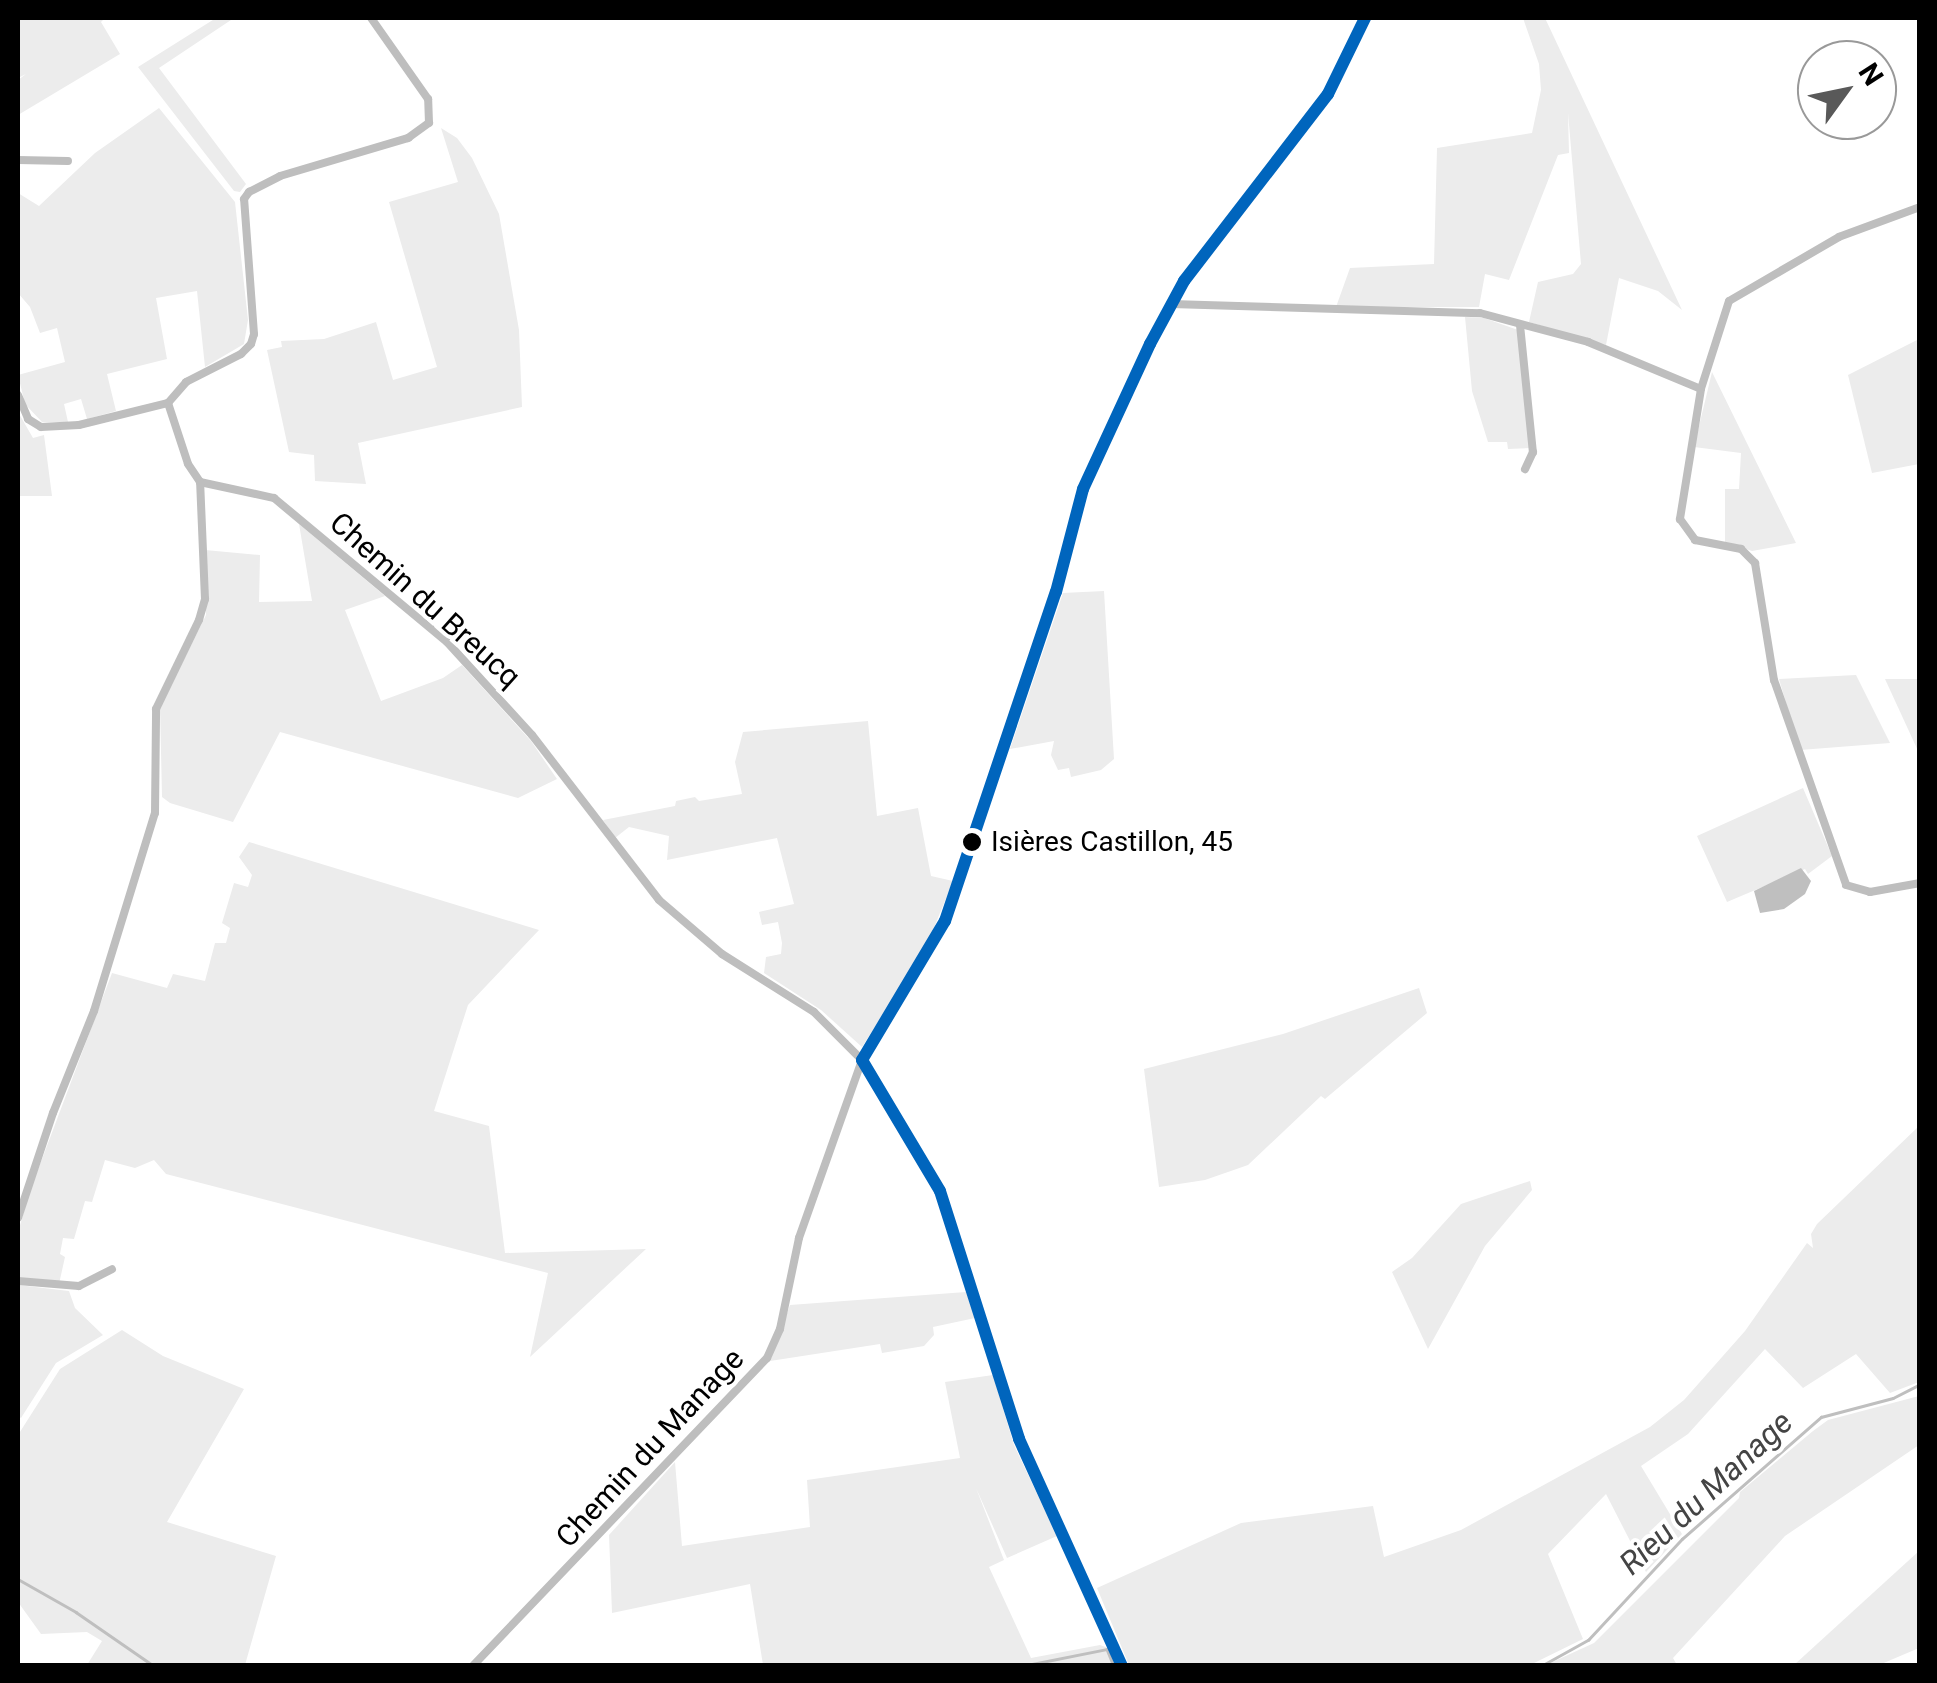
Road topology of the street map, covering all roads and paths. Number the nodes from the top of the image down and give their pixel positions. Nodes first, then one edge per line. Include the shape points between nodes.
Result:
1 (371, 18) edge
2 (1365, 18) edge
3 (18, 160) edge
4 (68, 161) dead end
5 (1920, 206) edge
6 (1171, 304) junction
7 (1520, 325) junction
8 (1702, 388) junction
9 (18, 395) edge
10 (168, 403) junction
11 (1524, 469) dead end
12 (200, 482) junction
13 (1920, 883) edge
14 (862, 1060) junction
15 (18, 1218) edge
16 (112, 1269) dead end
17 (18, 1282) edge
18 (473, 1666) edge
19 (1122, 1666) edge

1 - 10 street via 428,100 429,123 408,138 280,176 249,192 244,199 251,344 186,382
2 - 6 street via 1328,94
3 - 4 street
5 - 8 street via 1867,224 1738,292 1723,313
6 - 7 street via 1480,313
6 - 14 street via 1083,489 1056,592 945,922
7 - 8 street via 1588,342
7 - 11 street via 1534,452
8 - 13 street via 1683,528 1695,540 1741,548 1755,564 1774,680 1846,885 1870,892
9 - 10 street via 28,419 54,429
10 - 12 street
12 - 14 street, Chemin du Breucq via 274,498 447,642 502,699 639,878 676,916 814,1012
12 - 15 street via 205,599 156,709 155,813 94,1011
14 - 18 street, Chemin du Manage via 799,1238 780,1329 767,1358
14 - 19 street via 940,1190 1019,1439
16 - 17 street via 79,1286

